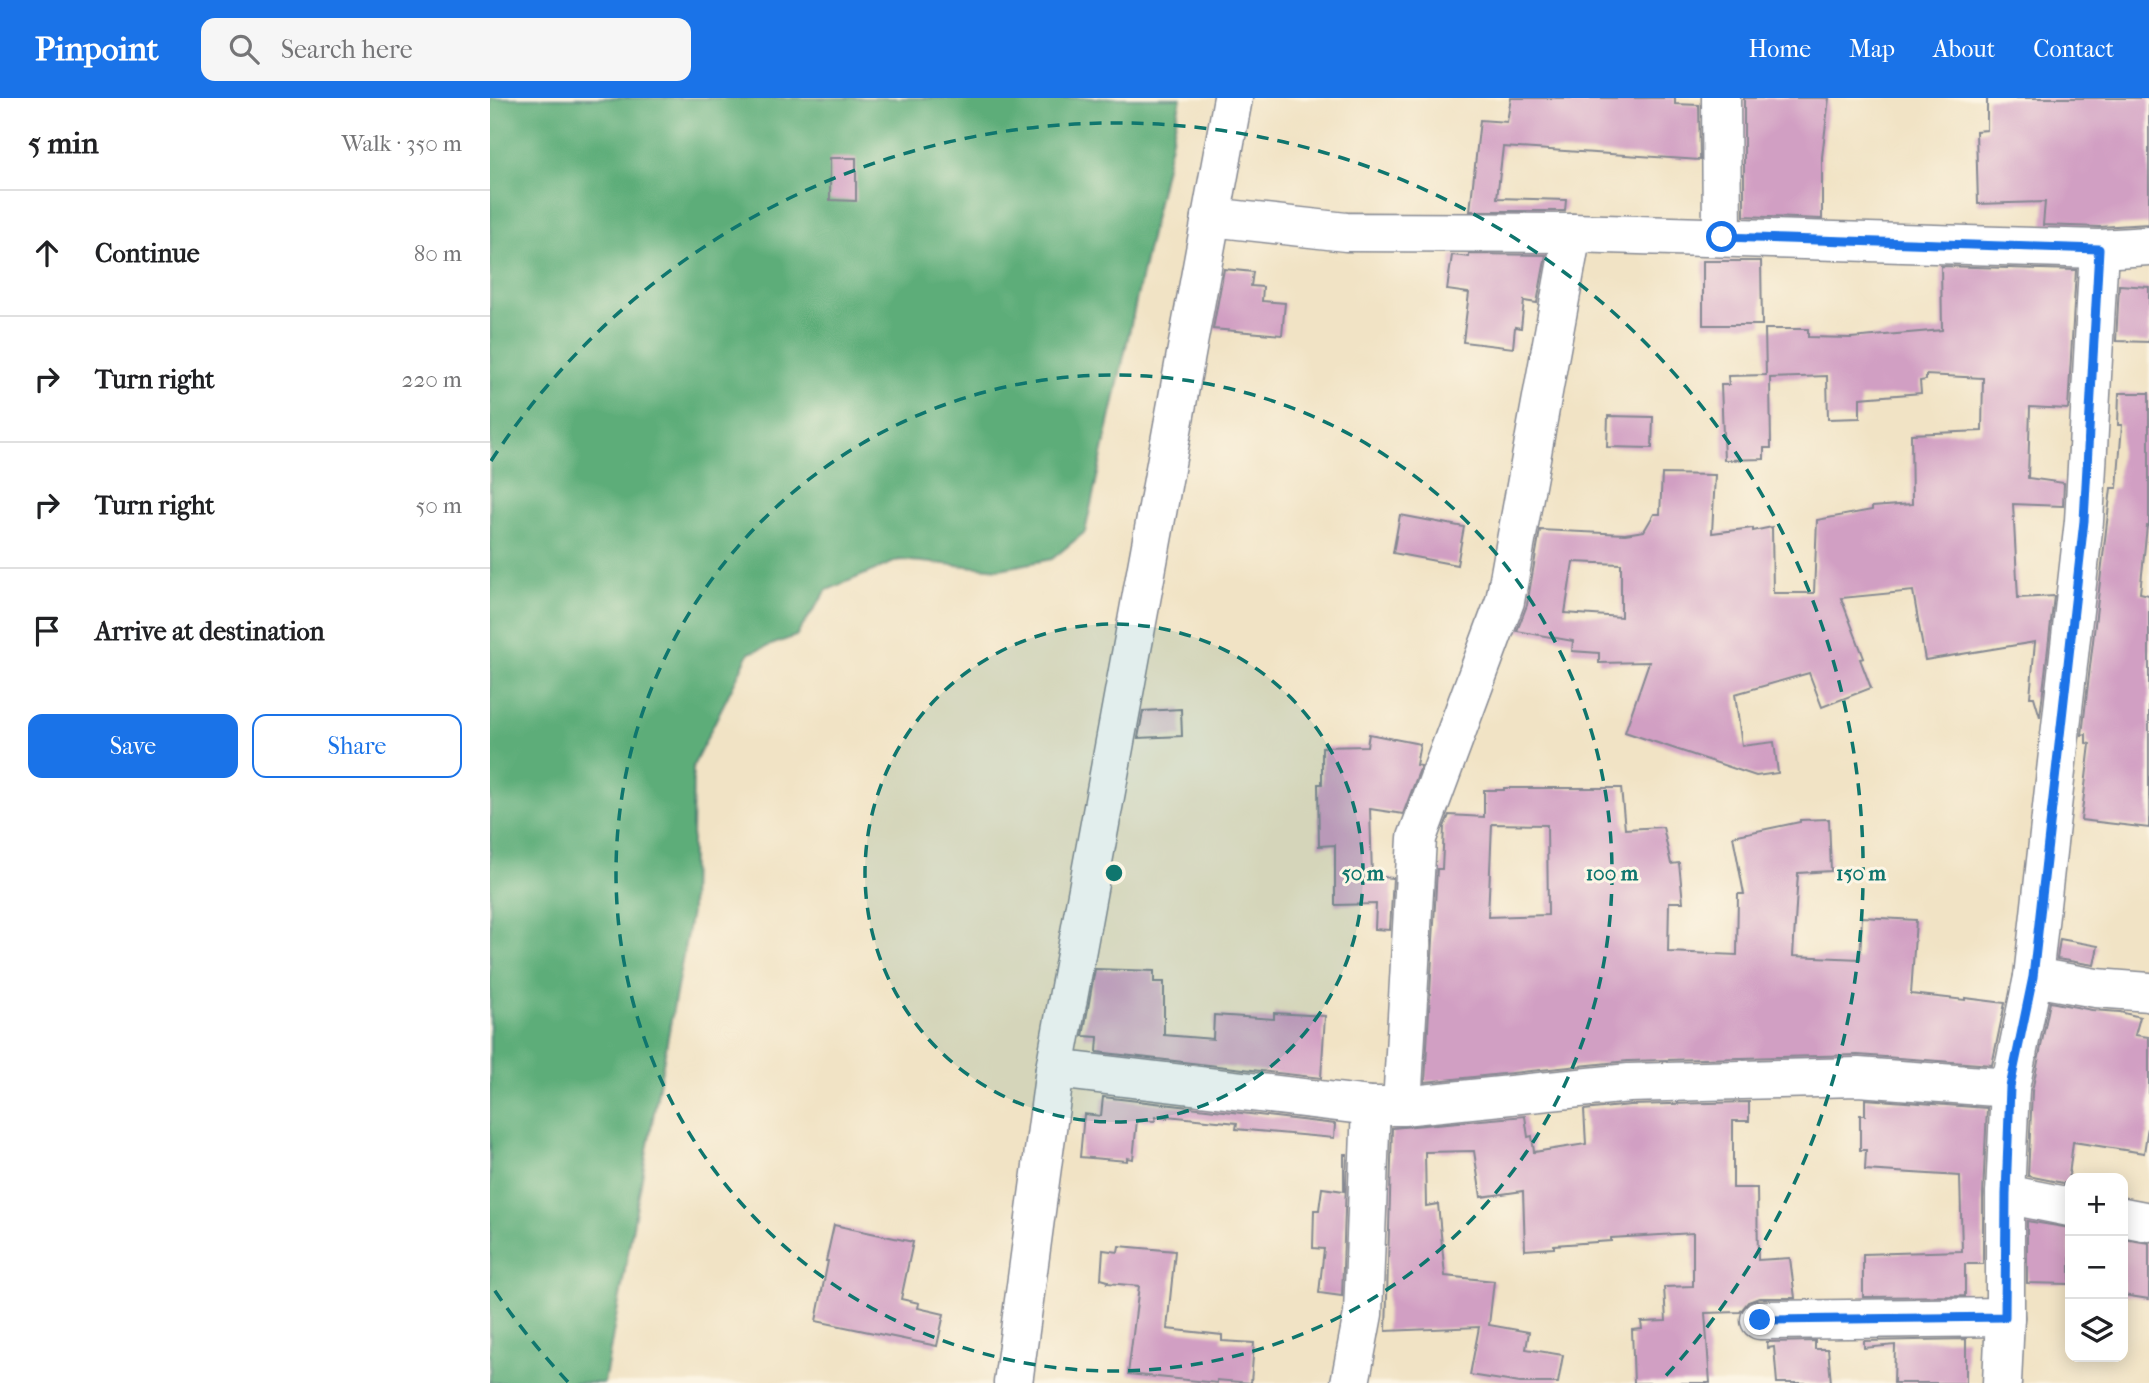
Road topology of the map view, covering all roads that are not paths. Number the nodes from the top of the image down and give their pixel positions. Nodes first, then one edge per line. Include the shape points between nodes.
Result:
1 (1233, 98) edge
2 (1721, 98) edge
3 (1211, 217) junction
4 (1572, 233) junction
5 (1722, 237) junction
6 (2149, 246) edge
7 (2099, 249) junction
8 (2033, 977) junction
9 (2149, 992) edge
10 (1055, 1069) junction
11 (2010, 1087) junction
12 (1387, 1106) junction
13 (2006, 1194) junction
14 (2065, 1206) edge
15 (2128, 1218) edge
16 (2149, 1222) edge
17 (2005, 1317) junction
18 (1760, 1320) dead end
19 (1013, 1383) edge
20 (1350, 1383) edge
21 (2002, 1383) edge

1 - 3 street
2 - 5 street
3 - 4 street via 1346,232
3 - 10 street
4 - 5 street
4 - 12 street via 1505,601 1418,838
5 - 7 street
6 - 7 street
7 - 8 street via 2084,521
8 - 9 street
8 - 11 street
10 - 12 street
10 - 19 street
11 - 12 street via 1858,1077 1629,1083
11 - 13 street
12 - 20 street via 1363,1314
13 - 14 street
13 - 17 street
15 - 16 street
17 - 18 street
17 - 21 street

